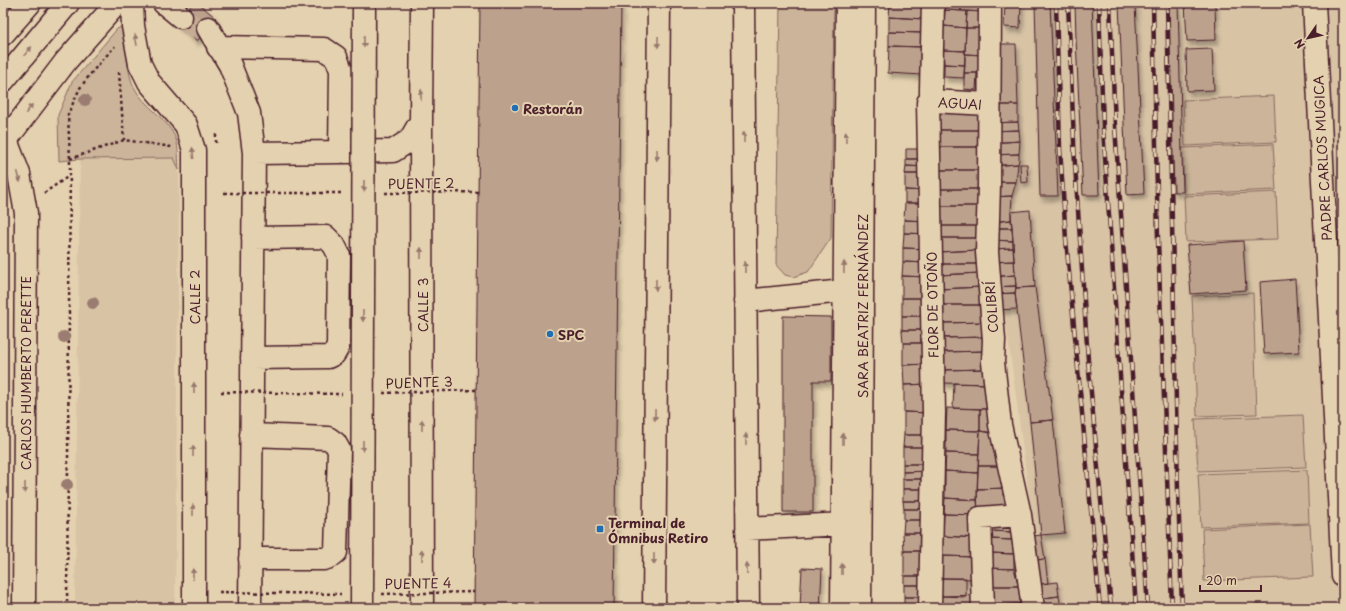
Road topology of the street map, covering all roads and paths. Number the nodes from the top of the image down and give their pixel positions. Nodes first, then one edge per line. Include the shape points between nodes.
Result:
1 (30, 3) edge
2 (68, 3) edge
3 (117, 3) edge
4 (132, 3) edge
5 (164, 3) edge
6 (364, 3) edge
7 (422, 3) edge
8 (659, 3) edge
9 (743, 3) edge
10 (847, 3) edge
11 (864, 3) edge
12 (933, 3) edge
13 (990, 3) edge
14 (1314, 3) edge
15 (182, 10) tunnel mouth
16 (3, 34) edge
17 (118, 52) dead end
18 (119, 68) dead end
19 (3, 81) edge
20 (931, 101) junction
21 (989, 104) junction
22 (421, 121) junction
23 (124, 140) junction
24 (4, 142) edge
25 (194, 150) junction
26 (340, 152) junction
27 (254, 153) junction
28 (70, 160) junction
29 (478, 192) dead end
30 (224, 193) dead end
31 (364, 193) junction
32 (253, 238) junction
33 (844, 292) junction
34 (745, 301) junction
35 (252, 358) junction
36 (476, 390) dead end
37 (221, 392) dead end
38 (363, 394) junction
39 (251, 436) junction
40 (1020, 515) junction
41 (843, 524) junction
42 (747, 529) junction
43 (250, 559) junction
44 (1343, 576) edge
45 (219, 592) dead end
46 (474, 592) dead end
47 (362, 601) edge
48 (24, 608) edge
49 (67, 608) edge
50 (194, 608) edge
51 (250, 608) edge
52 (422, 608) edge
53 (654, 608) edge
54 (748, 608) edge
55 (842, 608) edge
56 (860, 608) edge
57 (930, 608) edge
58 (983, 608) edge
59 (1033, 608) edge

1 - 16 main road
19 -> 2 main road
24 -> 3 main road via 66,61
25 -> 4 main road, CALLE 2 via 186,125 149,82 140,64
5 - 15 main road
6 -> 31 main road, bridge
22 -> 7 main road, CALLE 3
8 -> 53 main road
34 -> 9 main road
33 -> 10 main road
11 - 56 main road, SARA BEATRIZ FERNÁNDEZ
12 - 20 main road, FLOR DE OTOÑO
13 - 21 main road, COLIBRÍ
14 - 44 main road, PADRE CARLOS MUGICA
17 - 28 path via 117,44 80,88 68,114
18 - 23 path
20 - 21 main road, AGUAI
20 - 57 main road, FLOR DE OTOÑO via 928,103 934,412
21 - 40 main road, COLIBRÍ via 987,252 994,340 993,362 1000,425
22 - 26 main road via 410,140 393,151
52 -> 22 main road, CALLE 3
23 - 25 path
23 - 28 path
24 -> 48 main road, CARLOS HUMBERTO PERETTE via 19,174 26,213
50 -> 25 main road, CALLE 2
26 - 27 main road
26 - 27 main road via 341,70 336,57 324,49 212,38 230,65 249,113
27 - 32 main road
28 - 49 path
29 - 31 path, PUENTE 2, bridge
30 - 31 path, PUENTE 2, bridge
31 -> 38 main road, bridge
32 - 35 main road
32 - 35 main road via 326,237 339,254 338,347 334,354 328,358
33 - 34 main road
41 -> 33 main road
42 -> 34 main road
35 - 39 main road
36 - 38 path, PUENTE 3, bridge
37 - 38 path, PUENTE 3, bridge
38 -> 47 main road, bridge
39 - 43 main road
39 - 43 main road via 328,438 339,450 336,552 324,559
40 - 58 main road via 980,518
40 - 59 main road, COLIBRÍ
41 - 42 main road
55 -> 41 main road
54 -> 42 main road
43 - 51 main road
45 - 47 path, PUENTE 4, bridge
46 - 47 path, PUENTE 4, bridge

